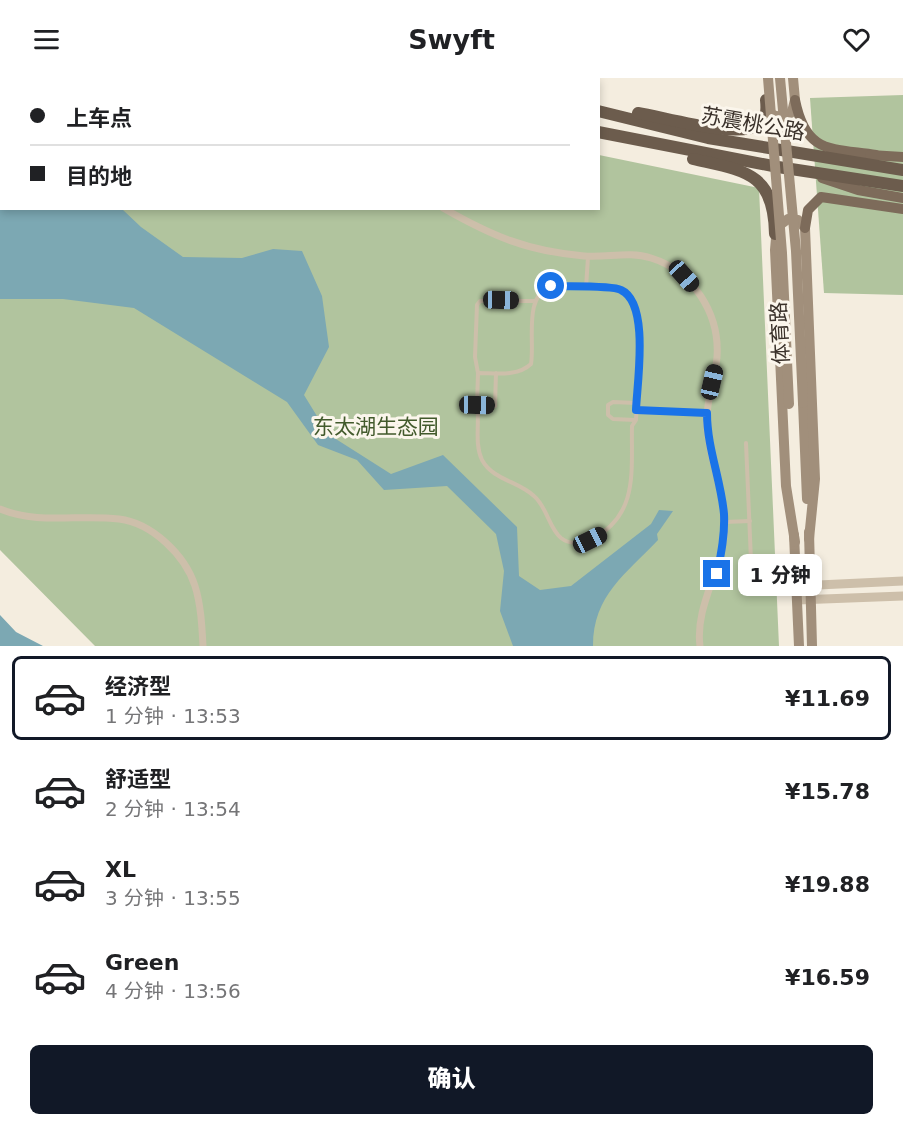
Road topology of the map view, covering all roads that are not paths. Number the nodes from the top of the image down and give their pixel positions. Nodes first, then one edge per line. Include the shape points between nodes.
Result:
1 (766, 78) edge
2 (780, 78) edge
3 (793, 78) edge
4 (795, 100) junction
5 (600, 109) edge
6 (600, 110) edge
7 (767, 110) junction
8 (600, 134) edge
9 (600, 135) edge
10 (797, 152) junction
11 (876, 155) junction
12 (903, 157) edge
13 (903, 170) edge
14 (802, 171) junction
15 (903, 186) edge
16 (903, 198) edge
17 (903, 209) edge
18 (447, 210) edge
19 (805, 228) junction
20 (775, 234) junction
21 (588, 257) junction
22 (586, 288) junction
23 (535, 301) junction
24 (478, 373) junction
25 (496, 373) junction
26 (636, 403) junction
27 (477, 405) junction
28 (636, 410) junction
29 (707, 413) junction
30 (636, 420) junction
31 (746, 443) dead end
32 (0, 509) edge
33 (750, 521) junction
34 (724, 522) junction
35 (809, 539) junction
36 (795, 542) junction
37 (903, 581) edge
38 (752, 584) dead end
39 (797, 586) junction
40 (811, 586) junction
41 (903, 596) edge
42 (797, 600) junction
43 (812, 600) junction
44 (812, 641) edge
45 (799, 642) edge
46 (203, 646) edge
47 (700, 646) edge

1 - 7 highway
1 - 36 main road, 体育路, bridge via 782,253
2 - 35 main road, 体育路, bridge via 796,251
3 - 4 main road
4 - 7 main road via 792,112 785,116 773,116
4 - 11 main road via 803,127 812,140 835,149
5 - 7 highway via 741,131 759,125
6 - 10 highway, 苏震桃公路 via 708,138
8 - 14 highway, 苏震桃公路
9 - 20 highway via 753,175 773,205
10 - 11 main road
10 - 13 highway, 苏震桃公路
11 - 12 main road
14 - 15 highway, 苏震桃公路
14 - 16 main road
17 - 19 main road via 821,198 808,210
18 - 21 street via 494,236 555,254
19 - 20 main road via 798,220 788,219 777,227
19 - 35 main road via 815,479
20 - 36 main road via 786,486
21 - 22 lane
21 - 29 street via 652,258 671,267 697,290 717,337
22 - 23 lane via 551,286 542,289
22 - 26 lane via 620,289 637,312 640,328
23 - 24 lane via 484,300 477,305
23 - 25 lane via 531,364 524,371
24 - 25 lane
24 - 27 lane
25 - 27 lane via 495,406
26 - 28 lane
26 - 30 lane via 613,402 608,405 608,416
27 - 30 lane via 478,449 487,468 534,496 560,537 570,542 586,542 603,533 622,512 630,496 632,426
28 - 29 lane
28 - 30 lane
29 - 34 street
31 - 33 lane
32 - 46 street via 32,519 121,519 155,535 183,562 195,586
33 - 34 lane
33 - 38 lane
34 - 47 street via 717,574 701,616
35 - 40 main road, 体育路
36 - 39 main road, 体育路
37 - 40 street
39 - 40 street
39 - 42 main road, 体育路
40 - 43 main road, 体育路
41 - 43 street
42 - 43 street
42 - 45 main road, 体育路
43 - 44 main road, 体育路

